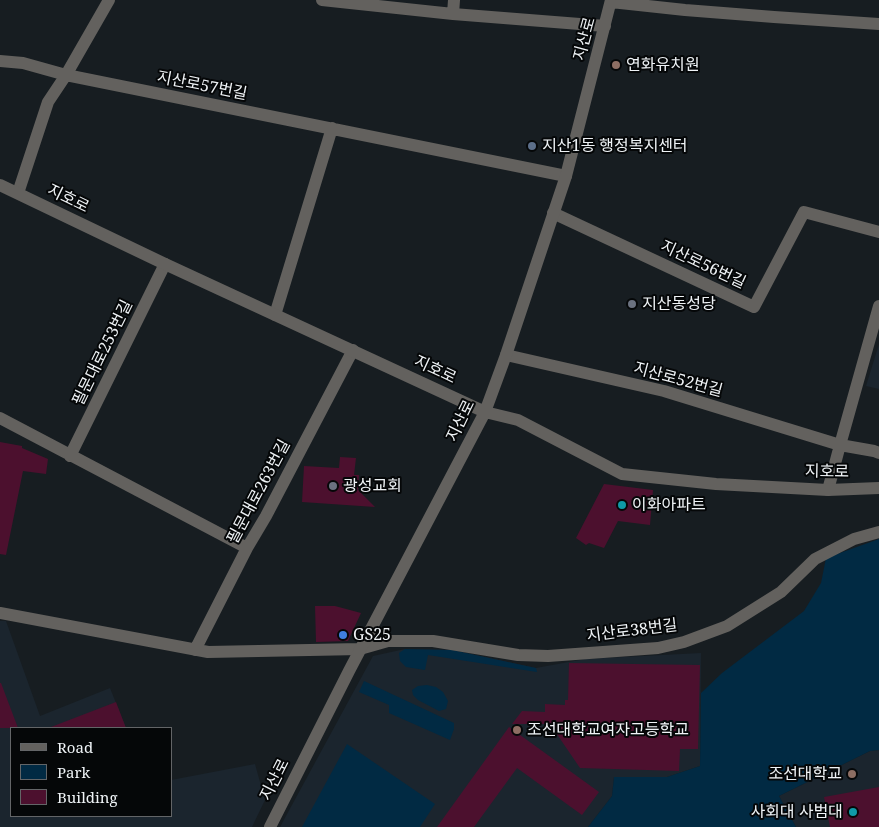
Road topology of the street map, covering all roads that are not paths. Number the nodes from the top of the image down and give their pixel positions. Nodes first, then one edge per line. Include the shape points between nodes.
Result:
1 (109, 0) edge
2 (322, 0) edge
3 (454, 0) edge
4 (611, 1) edge
5 (453, 14) junction
6 (879, 24) edge
7 (605, 26) junction
8 (0, 61) edge
9 (66, 75) junction
10 (332, 128) junction
11 (566, 176) junction
12 (0, 185) edge
13 (18, 193) junction
14 (553, 213) junction
15 (879, 232) edge
16 (165, 264) junction
17 (879, 306) edge
18 (275, 315) junction
19 (353, 350) junction
20 (506, 355) junction
21 (485, 412) junction
22 (0, 418) edge
23 (840, 444) junction
24 (879, 453) edge
25 (70, 456) junction
26 (879, 488) edge
27 (828, 490) junction
28 (879, 532) edge
29 (247, 548) junction
30 (0, 614) edge
31 (360, 649) junction
32 (196, 650) junction
33 (270, 827) edge

1 - 9 street
2 - 5 street
3 - 5 street
4 - 6 street via 685,10
4 - 7 street, 지산로
5 - 7 street
7 - 11 street, 지산로
8 - 9 street, 지산로57번길 via 23,63
9 - 10 street, 지산로57번길
9 - 13 street via 48,102
10 - 11 street, 지산로57번길
10 - 18 street
11 - 14 street, 지산로
12 - 13 street, 지호로
13 - 16 street, 지호로
14 - 15 street, 지산로56번길 via 754,307 804,212
14 - 20 street, 지산로
16 - 18 street, 지호로
16 - 25 street, 필문대로253번길
17 - 23 street
18 - 19 street, 지호로
19 - 21 street, 지호로
19 - 29 street, 필문대로263번길
20 - 21 street, 지산로
20 - 23 street, 지산로52번길 via 664,391
21 - 27 street, 지호로 via 518,420 622,474 716,484
21 - 31 street, 지산로
22 - 25 street
23 - 24 street, 지산로52번길
23 - 27 street
25 - 29 street
26 - 27 street, 지호로
28 - 31 street, 지산로38번길 via 854,539 815,559 780,592 727,626 658,648 548,656 518,655 433,641 388,641
29 - 32 street, 필문대로263번길
30 - 32 street
31 - 32 street
31 - 33 street, 지산로

